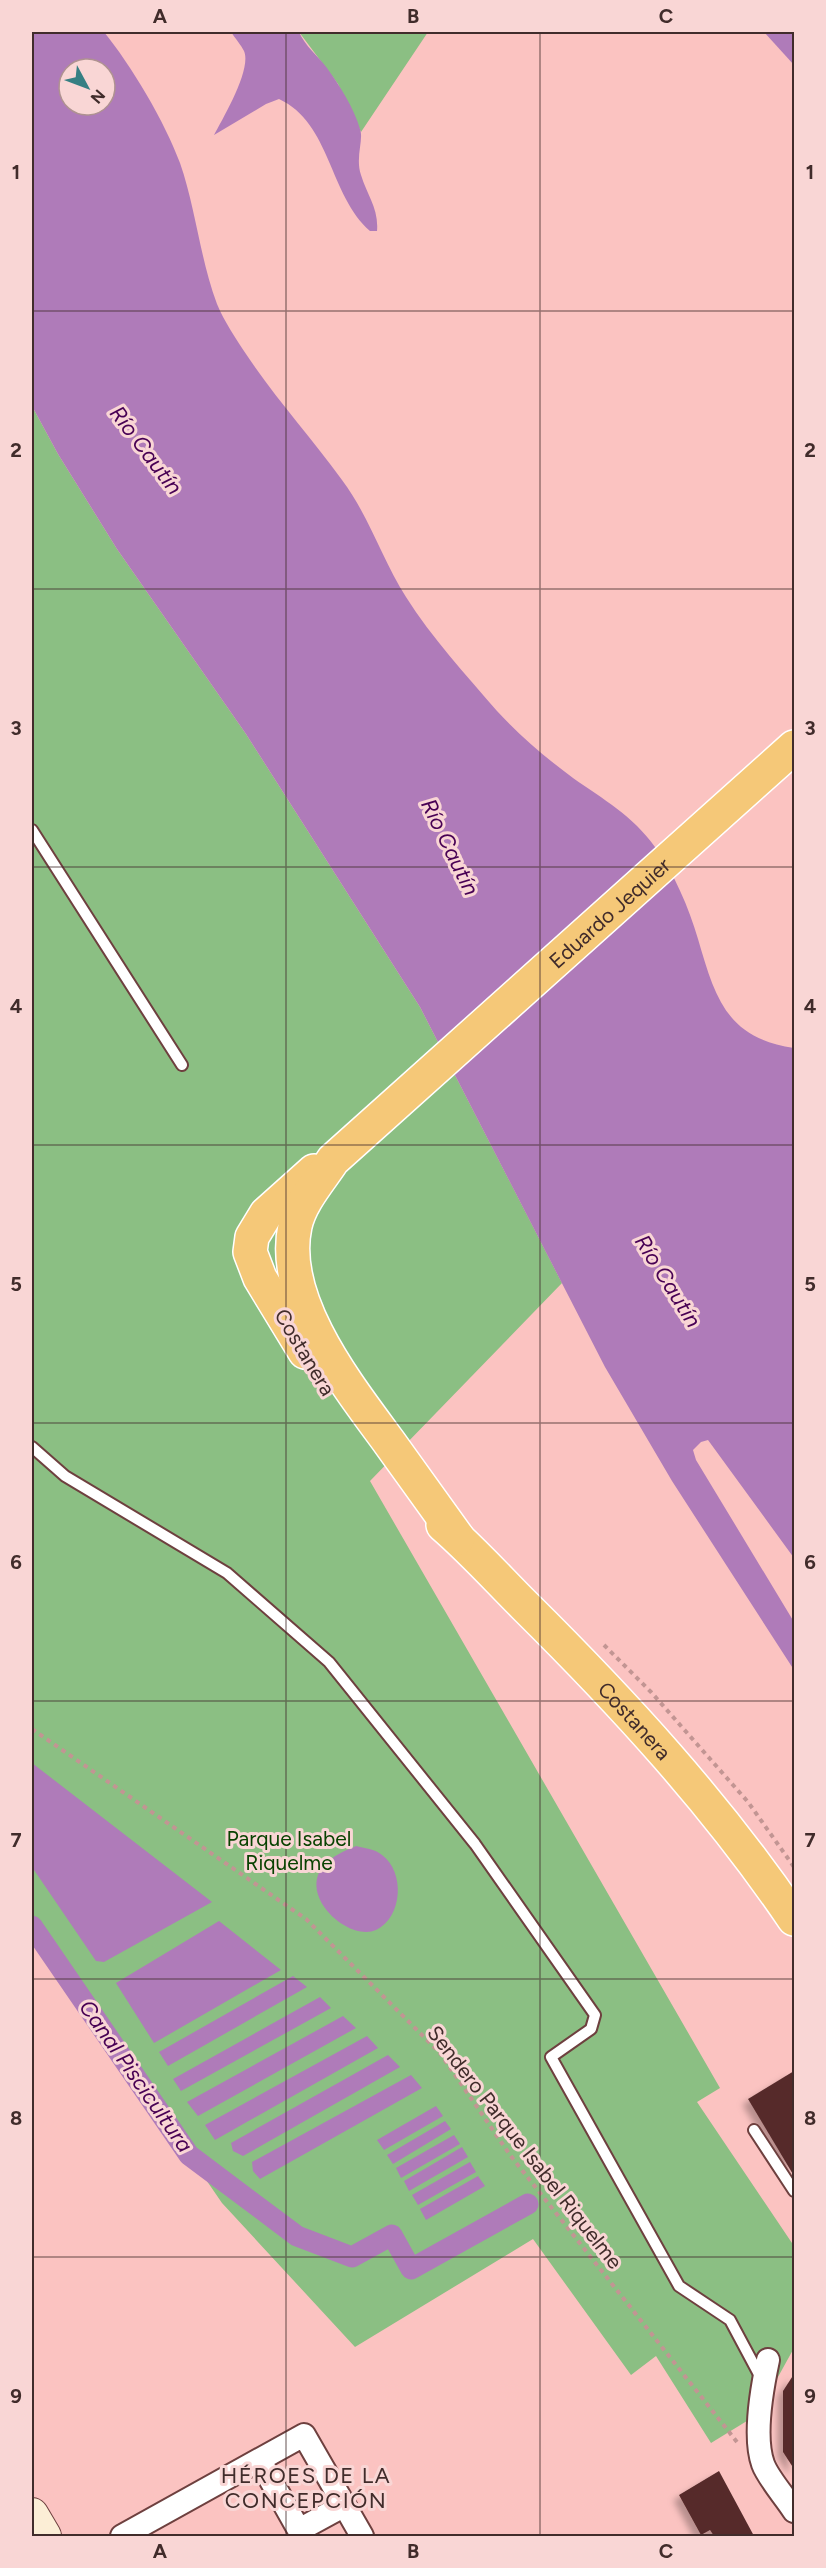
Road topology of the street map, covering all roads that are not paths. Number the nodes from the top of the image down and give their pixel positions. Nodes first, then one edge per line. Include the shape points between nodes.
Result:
1 (795, 747) edge
2 (32, 831) edge
3 (182, 1065) dead end
4 (424, 1077) joint
5 (333, 1160) junction
6 (32, 1447) edge
7 (458, 1538) junction
8 (795, 1919) edge
9 (754, 2130) dead end
10 (795, 2191) edge
11 (768, 2360) dead end
12 (763, 2382) junction
13 (260, 2461) junction
14 (344, 2506) junction
15 (795, 2511) edge
16 (32, 2514) edge
17 (45, 2536) edge
18 (122, 2536) edge
19 (362, 2536) edge

1 - 4 highway, Eduardo Jequier
2 - 3 lane
4 - 5 highway, Costanera
5 - 7 highway, Costanera via 307,1198 295,1225 297,1284 320,1339 360,1403
5 - 7 highway, Costanera via 318,1167 266,1214 252,1237 250,1252 260,1278 370,1452 389,1477
6 - 12 lane via 64,1476 227,1573 329,1662 475,1844 595,2015 591,2029 551,2057 679,2286 730,2320
7 - 8 highway, Costanera via 595,1675 680,1769
9 - 10 lane
11 - 12 street
12 - 15 street via 759,2437 763,2464
13 - 14 street via 299,2530
13 - 14 street via 304,2435
13 - 18 street
14 - 19 street
16 - 17 street

